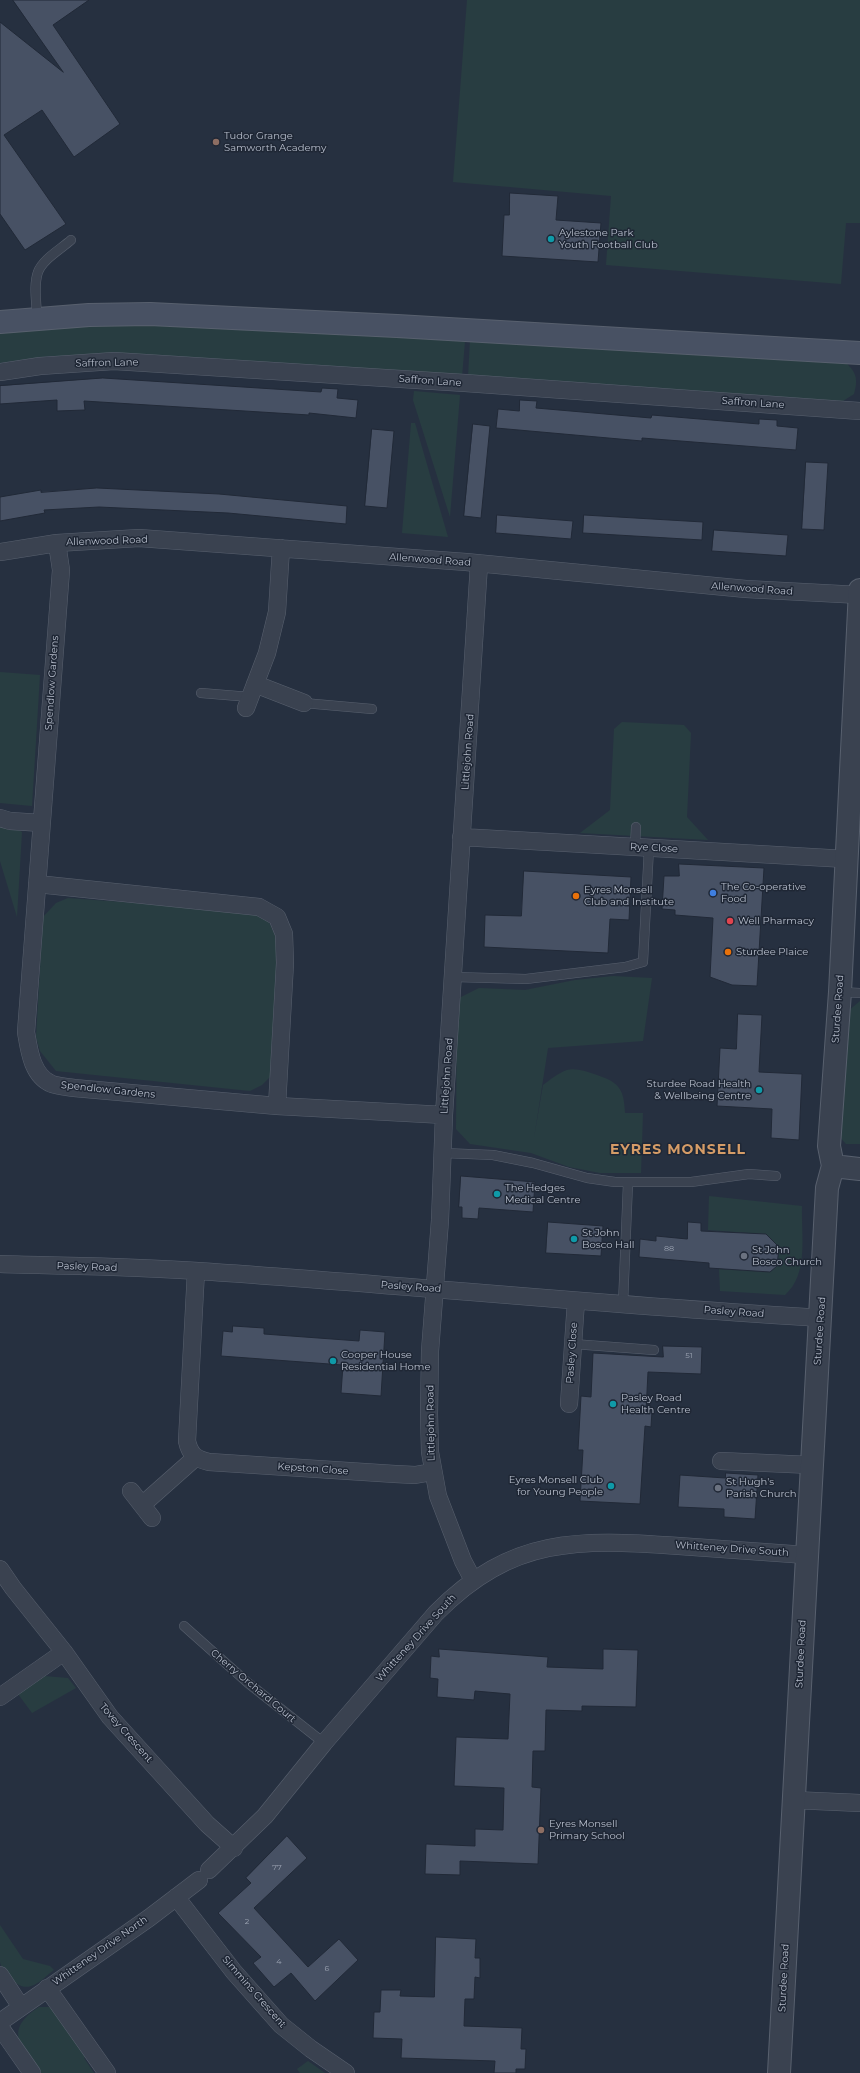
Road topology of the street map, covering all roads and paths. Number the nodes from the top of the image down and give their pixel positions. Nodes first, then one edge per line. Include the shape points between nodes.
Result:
1 (71, 240) dead end
2 (37, 319) junction
3 (0, 322) edge
4 (860, 353) edge
5 (0, 372) edge
6 (860, 411) edge
7 (57, 543) junction
8 (281, 548) junction
9 (0, 552) edge
10 (479, 564) junction
11 (860, 590) edge
12 (860, 595) edge
13 (201, 693) dead end
14 (250, 696) junction
15 (304, 703) joint
16 (372, 709) dead end
17 (0, 818) edge
18 (42, 823) junction
19 (636, 827) dead end
20 (461, 837) junction
21 (642, 847) junction
22 (846, 859) junction
23 (37, 884) junction
24 (454, 977) junction
25 (850, 992) edge
26 (277, 1106) junction
27 (444, 1115) junction
28 (443, 1153) junction
29 (833, 1166) junction
30 (860, 1169) edge
31 (776, 1176) dead end
32 (628, 1183) junction
33 (0, 1264) edge
34 (196, 1271) junction
35 (435, 1288) junction
36 (576, 1301) junction
37 (623, 1304) junction
38 (821, 1318) junction
39 (573, 1344) junction
40 (654, 1350) dead end
41 (569, 1404) dead end
42 (195, 1458) junction
43 (721, 1460) dead end
44 (811, 1465) junction
45 (432, 1472) junction
46 (131, 1491) dead end
47 (806, 1555) junction
48 (0, 1569) edge
49 (473, 1580) junction
50 (184, 1626) dead end
51 (64, 1652) junction
52 (0, 1697) edge
53 (324, 1743) junction
54 (793, 1800) junction
55 (860, 1803) edge
56 (234, 1848) junction
57 (204, 1875) joint
58 (176, 1897) junction
59 (0, 1975) edge
60 (47, 1988) junction
61 (21, 2007) junction
62 (0, 2022) edge
63 (0, 2026) edge
64 (32, 2073) edge
65 (107, 2073) edge
66 (346, 2073) edge
67 (779, 2073) edge

1 - 2 lane via 43,264 38,272
2 - 3 main road
2 - 4 main road via 89,315 158,315
5 - 6 street, Saffron Lane via 40,366 121,361
7 - 8 street, Allenwood Road via 139,538
7 - 9 street, Allenwood Road
7 - 18 street, Spendlow Gardens via 61,570
8 - 10 street, Allenwood Road
8 - 14 street via 277,612 267,653
10 - 12 street, Allenwood Road via 746,589
10 - 20 street, Littlejohn Road
11 - 12 street, Sturdee Road
12 - 22 street, Sturdee Road
13 - 14 lane
14 - 15 street
15 - 16 lane
17 - 18 street
18 - 23 street, Spendlow Gardens
19 - 21 lane
20 - 21 street, Rye Close
20 - 24 street, Littlejohn Road
21 - 22 street, Rye Close
21 - 24 lane via 643,962 625,967 526,980
22 - 25 street, Sturdee Road
23 - 26 street via 259,907 276,917 284,934 285,963
23 - 26 street, Spendlow Gardens via 26,1032 30,1057 38,1072 51,1084 74,1088
24 - 27 street, Littlejohn Road
25 - 29 street, Sturdee Road via 829,1146
26 - 27 street, Spendlow Gardens
27 - 28 street, Littlejohn Road
28 - 32 lane via 493,1155 587,1178
28 - 35 street, Littlejohn Road
29 - 30 street
29 - 38 street, Sturdee Road via 827,1188
31 - 32 lane via 749,1174 691,1182
32 - 37 lane
33 - 34 street, Pasley Road
34 - 35 street, Pasley Road
34 - 42 street via 187,1441 189,1451
35 - 36 street, Pasley Road
35 - 45 street, Littlejohn Road via 428,1414
36 - 37 street, Pasley Road
36 - 39 street, Pasley Close
37 - 38 street, Pasley Road
38 - 44 street, Sturdee Road
39 - 40 lane
39 - 41 street, Pasley Close
42 - 45 street, Kepston Close via 209,1462 395,1474 415,1475
42 - 46 street via 147,1511
43 - 44 street
44 - 47 street, Sturdee Road
45 - 49 street, Littlejohn Road via 446,1521
47 - 49 street, Whitteney Drive South via 624,1542 562,1544 512,1559
47 - 54 street, Sturdee Road
48 - 51 street, Tovey Crescent
49 - 53 street, Whitteney Drive South via 452,1596 436,1613
50 - 53 lane, Cherry Orchard Court via 248,1683
51 - 52 street
51 - 56 street, Tovey Crescent via 110,1717 207,1824
53 - 56 street, Whitteney Drive South via 265,1816
54 - 55 street
54 - 67 street, Sturdee Road
56 - 57 street, Whitteney Drive South
57 - 58 street, Whitteney Drive North
58 - 60 street, Whitteney Drive North
58 - 66 street, Simmins Crescent via 234,1972 281,2025
59 - 61 street
60 - 61 street, Whitteney Drive North
60 - 65 street
61 - 62 street, Whitteney Drive North
63 - 64 street

